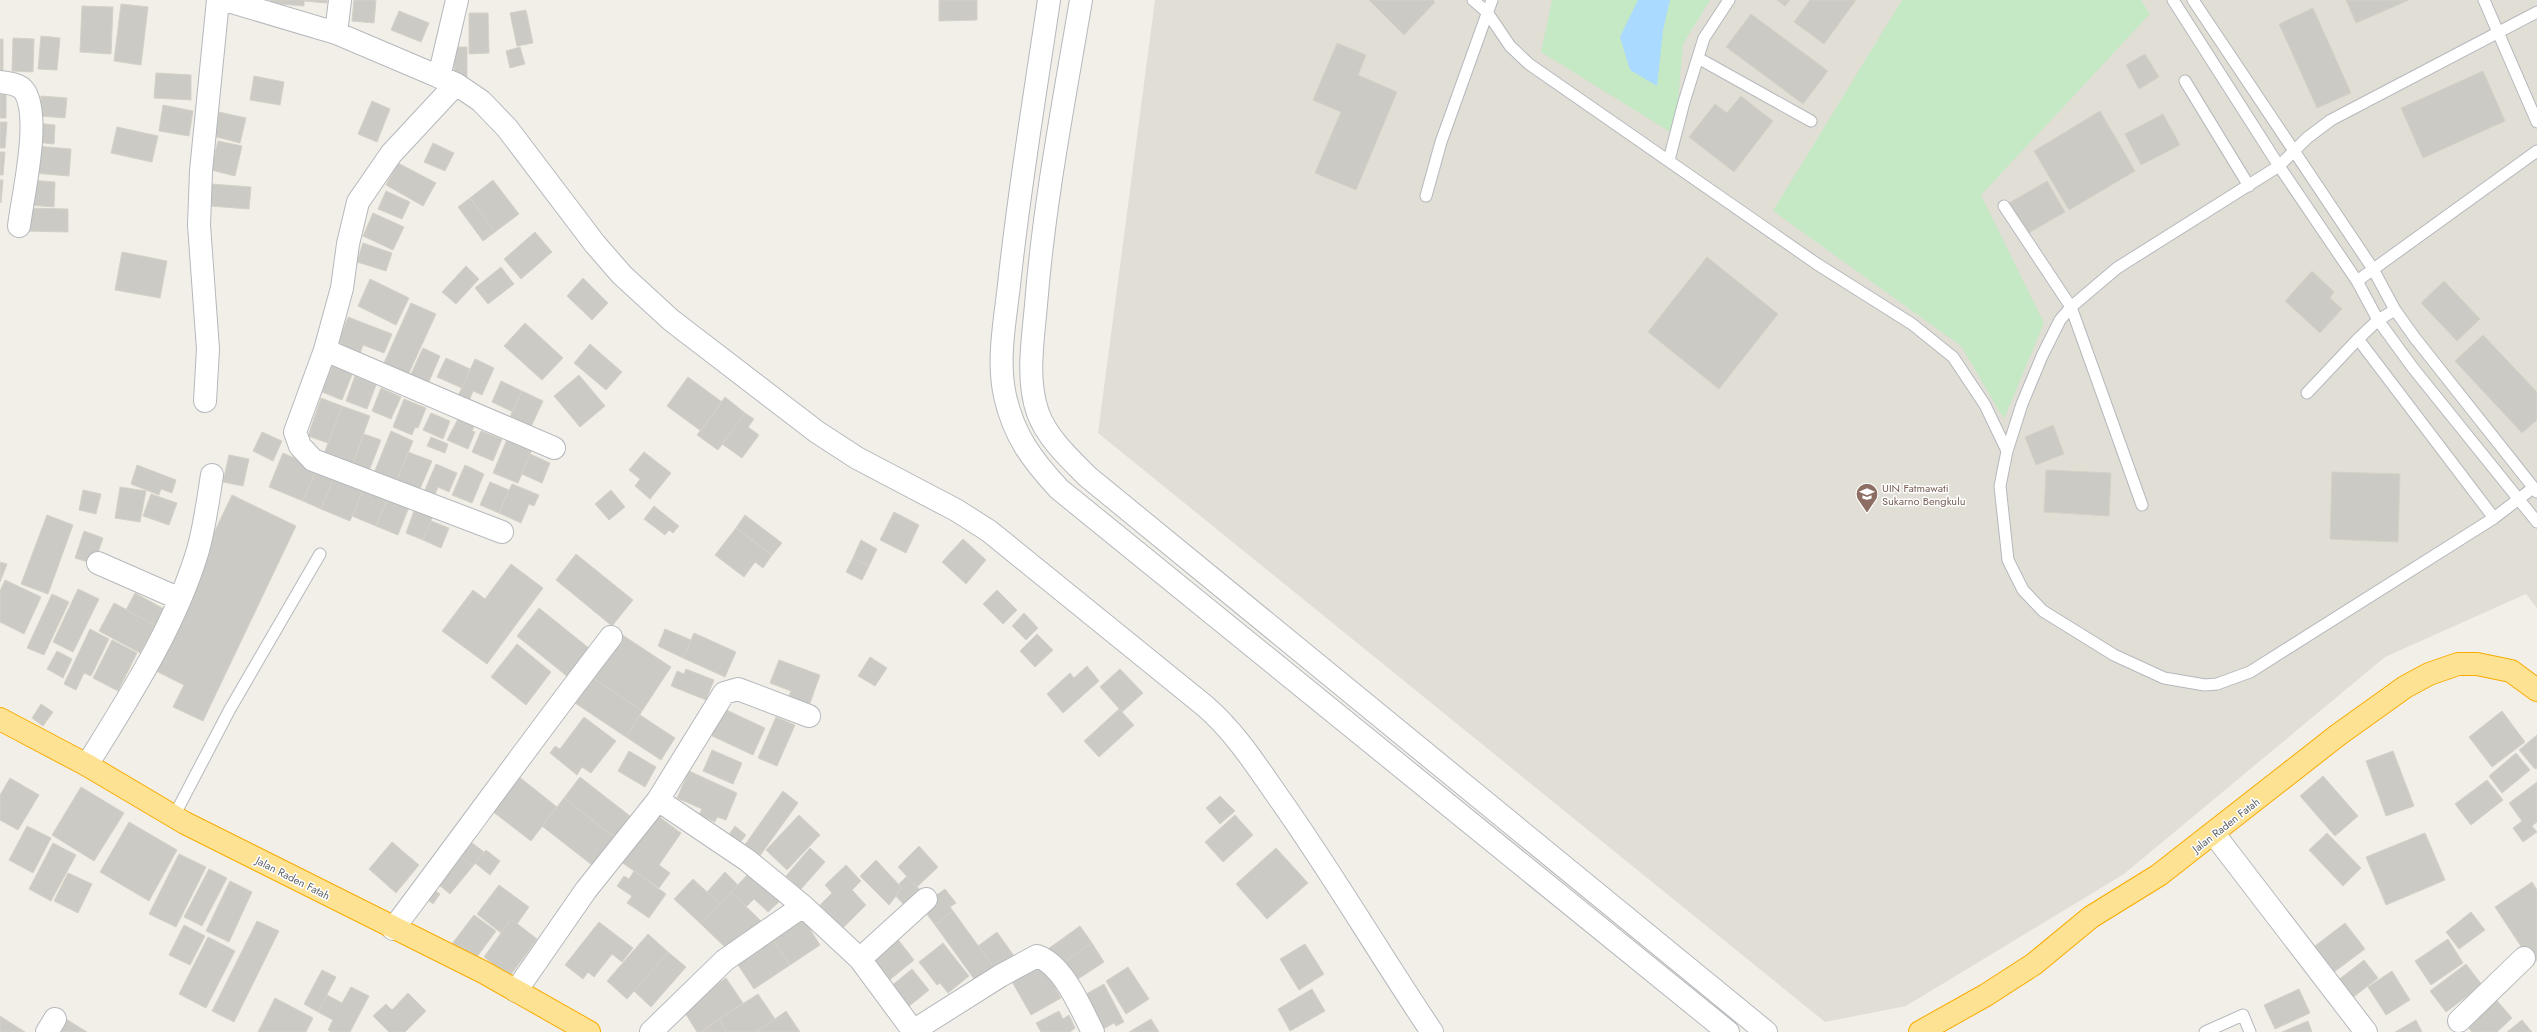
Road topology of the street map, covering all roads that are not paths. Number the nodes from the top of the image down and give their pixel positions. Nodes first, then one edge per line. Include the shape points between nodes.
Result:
1 (218, 0) edge
2 (225, 0) edge
3 (340, 0) edge
4 (457, 0) edge
5 (1049, 0) edge
6 (1081, 0) edge
7 (1473, 0) edge
8 (1492, 0) edge
9 (1729, 0) edge
10 (2173, 0) edge
11 (2193, 0) edge
12 (2484, 0) edge
13 (1487, 12) junction
14 (2537, 12) edge
15 (2498, 31) junction
16 (336, 33) junction
17 (1698, 58) junction
18 (447, 81) junction
19 (2185, 81) dead end
20 (0, 82) edge
21 (1811, 121) dead end
22 (2537, 122) edge
23 (2293, 150) junction
24 (2537, 151) edge
25 (1669, 160) junction
26 (2279, 166) junction
27 (2249, 186) junction
28 (1426, 196) dead end
29 (2004, 206) dead end
30 (19, 226) dead end
31 (2373, 269) junction
32 (2357, 282) junction
33 (2071, 307) junction
34 (2395, 310) junction
35 (2378, 320) junction
36 (2358, 339) junction
37 (325, 350) junction
38 (2307, 393) dead end
39 (205, 401) dead end
40 (554, 448) dead end
41 (2007, 451) junction
42 (212, 475) dead end
43 (2535, 490) edge
44 (2518, 500) junction
45 (2142, 505) dead end
46 (2494, 518) junction
47 (2537, 522) edge
48 (502, 532) dead end
49 (320, 554) dead end
50 (98, 563) dead end
51 (180, 599) junction
52 (611, 637) dead end
53 (2537, 690) edge
54 (809, 716) dead end
55 (0, 719) edge
56 (87, 765) junction
57 (658, 800) junction
58 (174, 816) junction
59 (2214, 834) junction
60 (926, 899) dead end
61 (803, 906) junction
62 (393, 929) junction
63 (2524, 958) dead end
64 (860, 959) junction
65 (1715, 990) junction
66 (516, 992) junction
67 (1698, 1008) junction
68 (2457, 1028) edge
69 (588, 1032) edge
70 (651, 1032) edge
71 (913, 1032) edge
72 (1093, 1032) edge
73 (1432, 1032) edge
74 (1728, 1032) edge
75 (1766, 1032) edge
76 (1920, 1032) edge
77 (2205, 1032) edge
78 (2250, 1032) edge
79 (2366, 1032) edge

1 - 39 street via 199,225 208,349
2 - 16 street
3 - 16 street
4 - 18 street
5 - 67 street via 1016,217 1002,352 1005,395 1021,441 1032,459 1059,489
6 - 65 street via 1041,247 1032,351 1038,413 1050,434 1088,477
7 - 13 lane
8 - 13 lane
9 - 17 lane via 1704,38
10 - 26 lane
11 - 23 lane
12 - 15 lane
13 - 25 lane via 1510,46 1529,64
13 - 28 lane via 1441,142
14 - 15 lane
15 - 22 lane
15 - 23 lane via 2331,120
16 - 18 street
17 - 21 lane
17 - 25 lane
18 - 37 street via 358,202 350,231 342,288
18 - 73 street via 470,92 494,112 595,244 622,275 671,320 816,432 857,458 956,510 989,531 1222,721 1322,858
19 - 27 lane
20 - 30 street via 12,84 24,91 30,105 32,129
23 - 26 lane
23 - 31 lane
24 - 31 lane
25 - 41 lane via 1817,264 1912,324 1953,357 1985,405
26 - 27 lane
26 - 32 lane
27 - 33 lane via 2117,268
29 - 33 lane
31 - 32 lane
31 - 34 lane
32 - 35 lane
33 - 41 lane via 2060,320 2042,356 2022,404
33 - 45 lane
34 - 35 lane
34 - 43 lane
35 - 36 lane
35 - 44 lane
36 - 38 lane
36 - 46 lane
37 - 40 street
37 - 48 street via 295,432 300,446 313,460
41 - 46 lane via 2000,486 2003,527 2008,560 2023,590 2043,611 2114,654 2164,678 2183,682 2217,684 2250,672
42 - 51 street via 198,550
43 - 44 lane
44 - 46 lane
44 - 47 lane
49 - 58 lane via 230,708
50 - 51 street
51 - 56 street via 138,682
52 - 62 street
53 - 59 highway, Jalan Raden Fatah via 2511,671 2493,666 2458,664 2429,674 2389,698 2338,735
54 - 57 street via 738,689 729,690 724,693
55 - 56 highway, Jalan Raden Fatah
56 - 58 highway, Jalan Raden Fatah
57 - 61 street via 747,860
57 - 66 street via 586,890
58 - 62 highway, Jalan Raden Fatah
59 - 76 highway, Jalan Raden Fatah via 2159,875 2091,918 2034,964 1986,995
59 - 79 street
60 - 64 street
61 - 64 street
61 - 70 street via 725,960
62 - 66 highway, Jalan Raden Fatah
63 - 68 street
64 - 71 street
65 - 67 street
65 - 75 street
66 - 69 highway, Jalan Raden Fatah
67 - 74 street
71 - 72 street via 1000,976 1037,956 1045,958 1058,972
77 - 78 lane via 2243,1015

